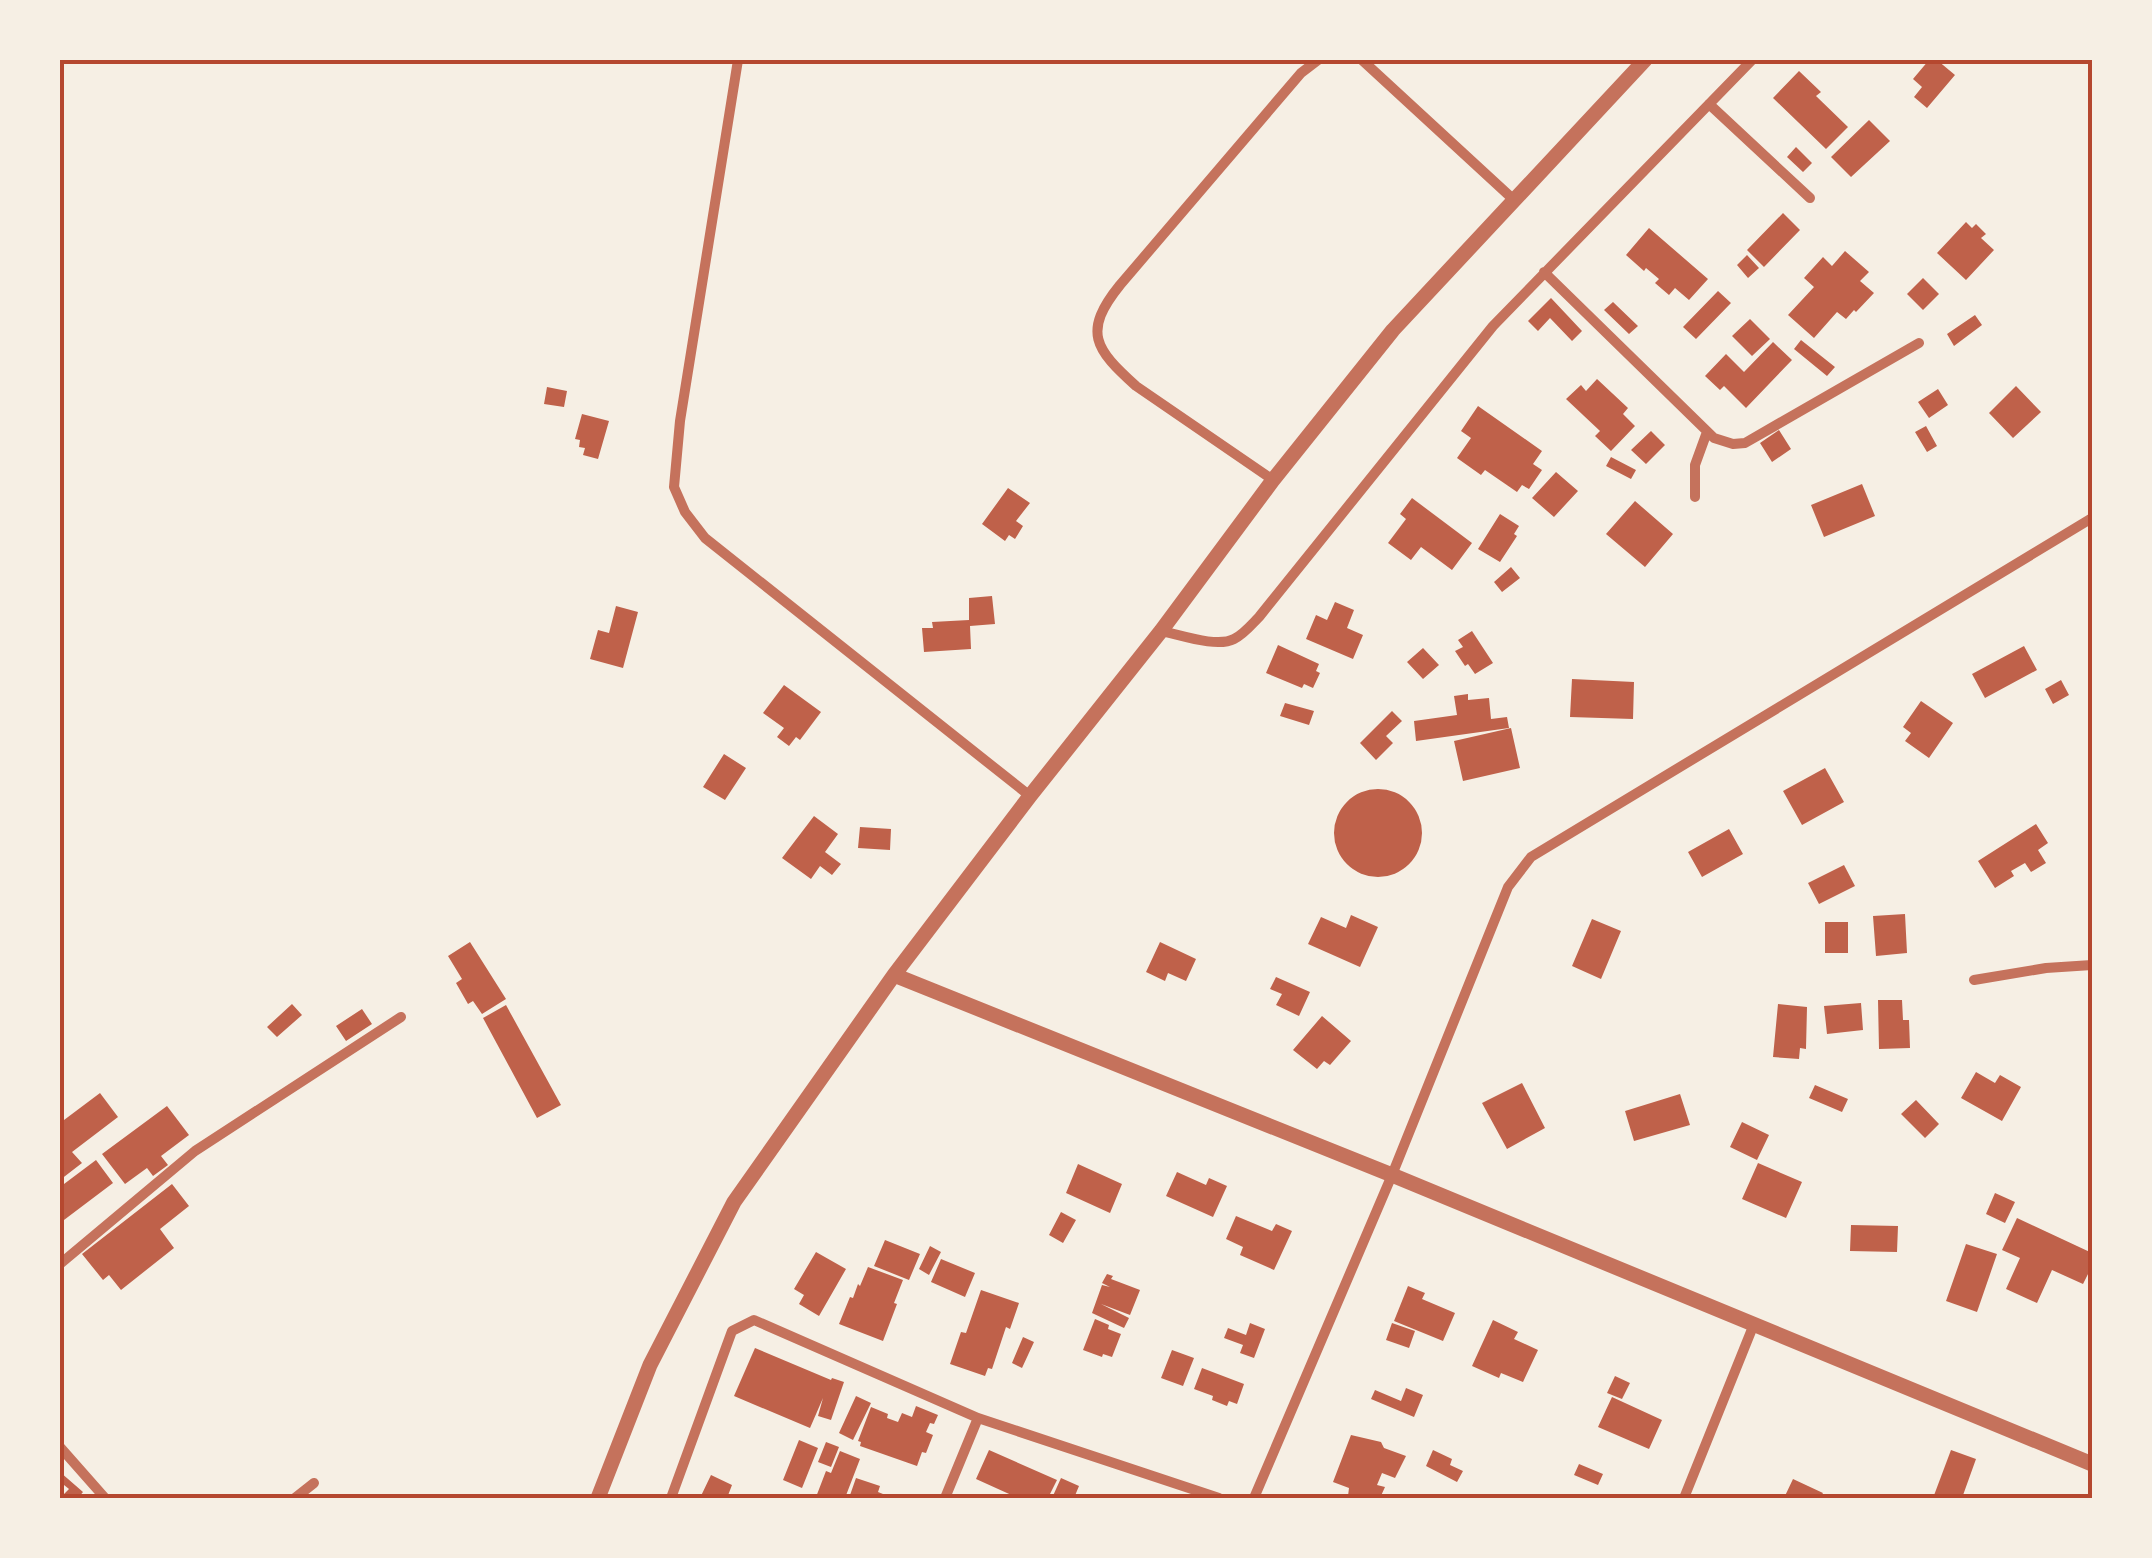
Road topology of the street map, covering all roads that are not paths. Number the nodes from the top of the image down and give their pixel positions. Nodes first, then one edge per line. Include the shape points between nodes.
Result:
1 (738, 60) edge
2 (1318, 60) edge
3 (1362, 60) edge
4 (1645, 60) edge
5 (1752, 60) edge
6 (1710, 104) junction
7 (1810, 198) dead end
8 (1514, 200) junction
9 (1544, 272) junction
10 (1920, 342) dead end
11 (1707, 432) junction
12 (1273, 480) junction
13 (1695, 498) dead end
14 (2092, 518) edge
15 (1161, 631) junction
16 (1030, 796) junction
17 (2092, 964) edge
18 (894, 975) junction
19 (1974, 980) dead end
20 (401, 1018) dead end
21 (1392, 1175) junction
22 (60, 1264) edge
23 (1754, 1324) junction
24 (978, 1418) junction
25 (60, 1446) edge
26 (2092, 1464) edge
27 (314, 1483) dead end
28 (105, 1498) edge
29 (295, 1498) edge
30 (598, 1498) edge
31 (671, 1498) edge
32 (945, 1498) edge
33 (1219, 1498) edge
34 (1254, 1498) edge
35 (1684, 1498) edge

1 - 16 street via 674,487 705,538
2 - 12 street via 1120,285 1097,322 1103,350 1136,386
3 - 8 street
4 - 8 street
5 - 6 street
6 - 7 street
6 - 9 street
8 - 12 street via 1393,330
9 - 11 street
9 - 15 street via 1460,364 1238,637 1216,643
10 - 11 street via 1745,443 1722,442
11 - 13 street via 1695,465
12 - 15 street
14 - 21 street via 1531,857 1508,887
15 - 16 street
16 - 18 street
17 - 19 street
18 - 21 street
18 - 30 street via 734,1202 650,1364
20 - 22 street via 196,1151
21 - 23 street
21 - 34 street
23 - 26 street
23 - 35 street
24 - 31 street via 754,1320 732,1332
24 - 32 street
24 - 33 street
25 - 28 street
27 - 29 street

